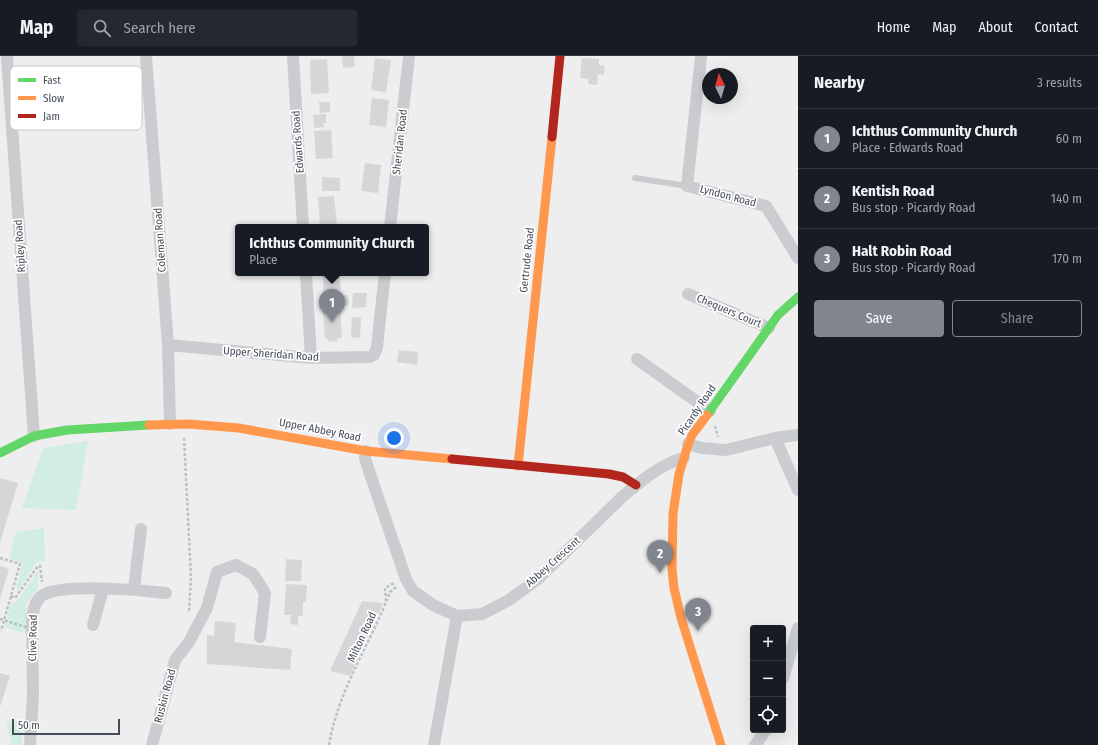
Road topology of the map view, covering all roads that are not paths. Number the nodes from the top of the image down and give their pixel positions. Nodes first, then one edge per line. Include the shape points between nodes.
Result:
1 (7, 56) edge
2 (146, 56) edge
3 (293, 56) edge
4 (409, 56) edge
5 (560, 56) edge
6 (701, 56) edge
7 (10, 98) edge
8 (12, 130) edge
9 (635, 178) dead end
10 (687, 186) junction
11 (303, 224) edge
12 (390, 224) edge
13 (798, 258) edge
14 (306, 276) edge
15 (385, 276) edge
16 (688, 294) dead end
17 (798, 297) edge
18 (769, 328) junction
19 (168, 345) junction
20 (311, 358) junction
21 (637, 359) dead end
22 (710, 412) junction
23 (170, 424) junction
24 (798, 435) edge
25 (34, 436) junction
26 (775, 438) junction
27 (688, 444) junction
28 (366, 451) junction
29 (0, 452) edge
30 (684, 458) junction
31 (518, 466) junction
32 (636, 485) junction
33 (798, 490) edge
34 (141, 529) dead end
35 (103, 589) junction
36 (134, 590) junction
37 (166, 593) dead end
38 (457, 616) junction
39 (93, 625) dead end
40 (798, 628) edge
41 (260, 637) dead end
42 (786, 668) edge
43 (764, 733) edge
44 (30, 745) edge
45 (152, 745) edge
46 (434, 745) edge
47 (720, 745) edge
48 (755, 745) edge

1 - 7 street, Ripley Road
2 - 19 street, Coleman Road
3 - 11 street, Edwards Road
4 - 12 street, Sheridan Road
5 - 31 street, Gertrude Road
6 - 10 street, Lyndon Road
8 - 25 street, Ripley Road
9 - 10 lane
10 - 13 street, Lyndon Road via 766,206
14 - 20 street
15 - 20 street, Upper Sheridan Road via 374,355
16 - 18 street, Chequers Court
17 - 18 street, Picardy Road via 778,315
18 - 22 street, Picardy Road
19 - 20 street, Upper Sheridan Road
19 - 23 street, Coleman Road
21 - 22 street
22 - 27 street, Picardy Road
23 - 25 street, Upper Abbey Road via 75,429
23 - 28 street, Upper Abbey Road via 239,428
24 - 26 street
25 - 29 street, Upper Abbey Road
26 - 27 street via 726,450
26 - 33 street
27 - 30 street, Picardy Road
28 - 31 street, Upper Abbey Road
28 - 38 street, Abbey Crescent via 368,468 406,579 413,590 423,598
30 - 32 street, Abbey Crescent via 666,464
30 - 47 street, Picardy Road via 674,501 673,578 683,624
31 - 32 street, Upper Abbey Road via 609,474 623,477
32 - 38 street, Abbey Crescent via 538,579 515,596 482,614
34 - 36 street
35 - 36 street
35 - 39 street
35 - 44 street, Clive Road via 56,591 44,595 34,606
36 - 37 street
38 - 46 street
40 - 42 street
41 - 45 street, Ruskin Road via 265,593 253,574 236,565 217,572 207,608 189,642 174,660
43 - 48 street

